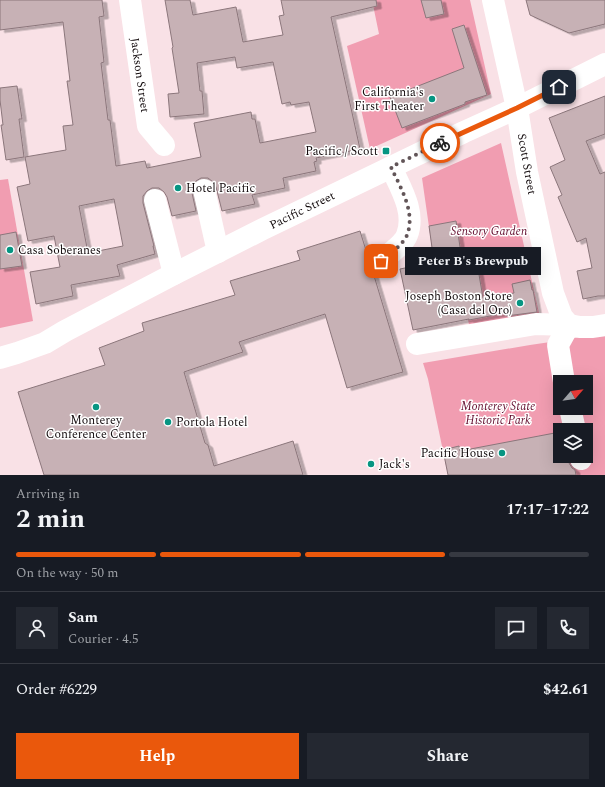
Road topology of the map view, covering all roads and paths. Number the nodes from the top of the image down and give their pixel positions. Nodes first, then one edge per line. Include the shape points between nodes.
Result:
1 (130, 0) edge
2 (493, 0) edge
3 (605, 64) edge
4 (517, 108) junction
5 (164, 145) dead end
6 (391, 167) junction
7 (204, 190) dead end
8 (155, 200) dead end
9 (218, 252) junction
10 (381, 261) dead end
11 (174, 274) junction
12 (569, 324) junction
13 (605, 325) edge
14 (417, 344) dead end
15 (0, 358) edge
16 (563, 375) edge

1 - 5 street, Jackson Street via 148,126
2 - 4 street, Scott Street
3 - 4 street, Pacific Street
4 - 6 street, Pacific Street
4 - 12 street, Scott Street via 527,172 553,292 562,317
6 - 9 street, Pacific Street
6 - 10 street via 407,203 410,220 407,236
7 - 9 street
8 - 11 street
9 - 11 street, Pacific Street
11 - 15 street, Pacific Street via 45,343
12 - 13 street via 580,327
12 - 14 street via 536,324
12 - 16 street via 558,345

